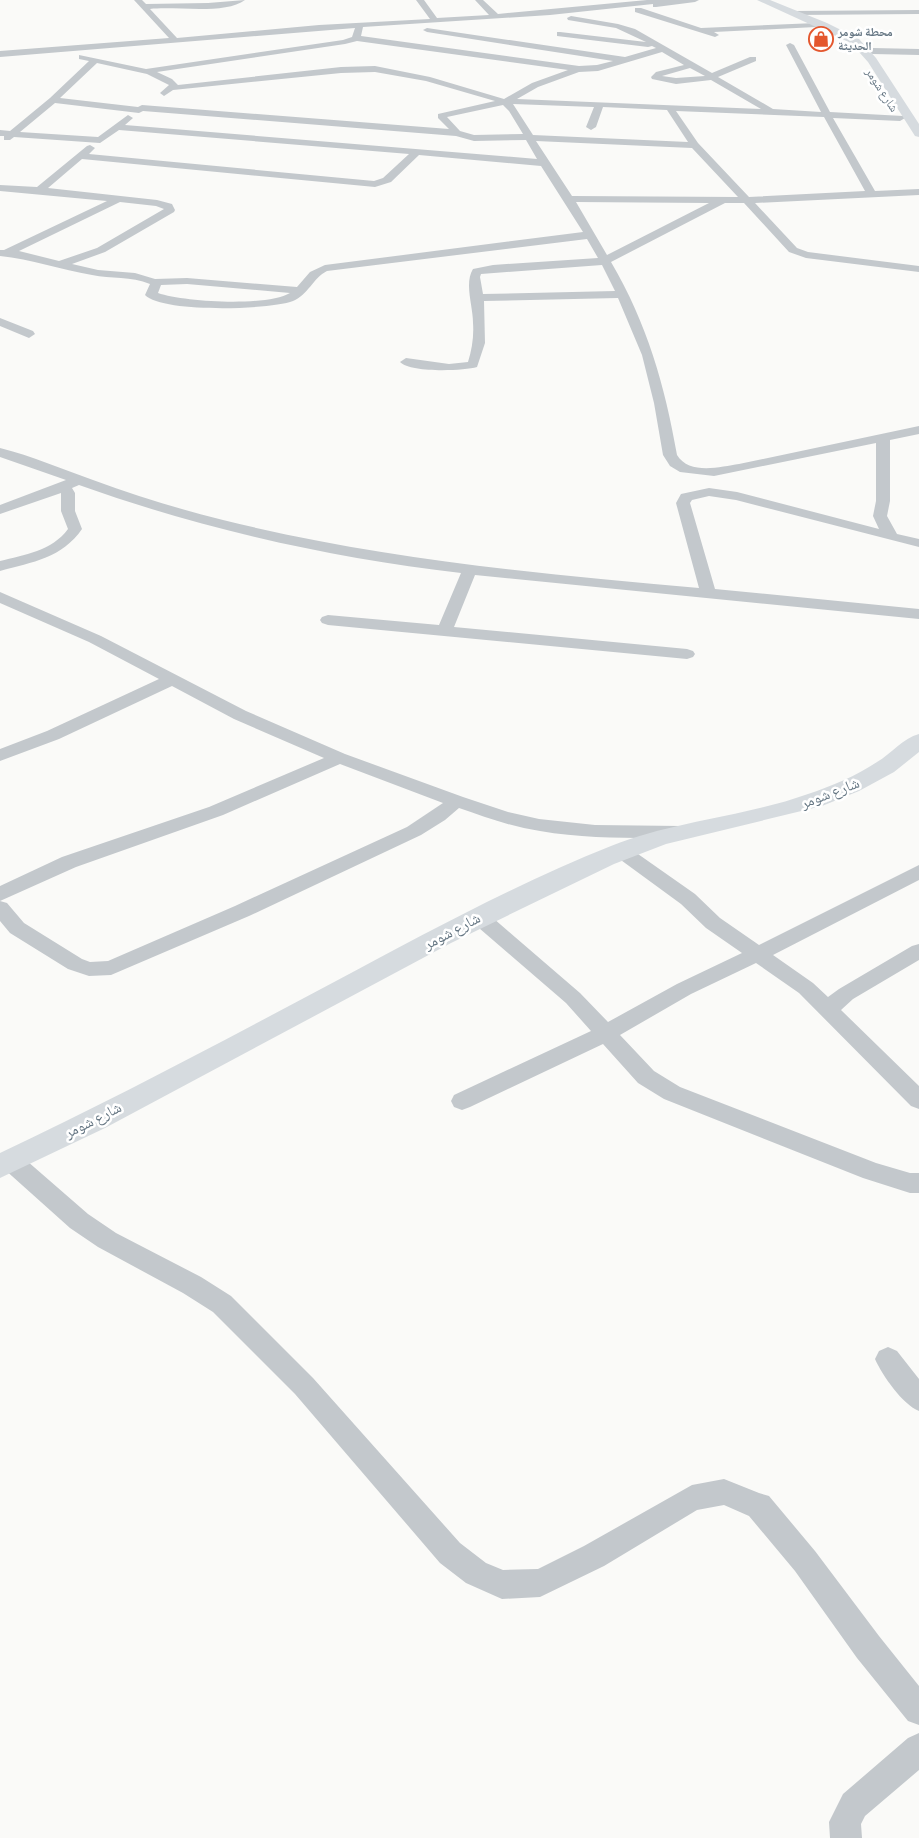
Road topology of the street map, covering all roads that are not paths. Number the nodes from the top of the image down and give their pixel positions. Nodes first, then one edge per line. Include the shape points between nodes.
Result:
1 (138, 0) edge
2 (241, 0) edge
3 (420, 0) edge
4 (479, 0) edge
5 (579, 0) edge
6 (668, 0) edge
7 (695, 0) edge
8 (762, 0) edge
9 (649, 1) edge
10 (153, 3) edge
11 (603, 8) junction
12 (631, 8) junction
13 (919, 12) edge
14 (794, 13) junction
15 (554, 16) junction
16 (496, 17) junction
17 (718, 20) dead end
18 (703, 21) dead end
19 (435, 22) junction
20 (676, 22) junction
21 (819, 24) junction
22 (402, 25) junction
23 (162, 27) junction
24 (359, 28) junction
25 (292, 29) junction
26 (732, 29) junction
27 (702, 30) junction
28 (180, 31) junction
29 (560, 34) dead end
30 (356, 38) junction
31 (726, 39) dead end
32 (175, 40) junction
33 (790, 45) dead end
34 (139, 46) junction
35 (660, 47) junction
36 (857, 47) junction
37 (889, 50) junction
38 (55, 51) junction
39 (919, 52) edge
40 (22, 53) junction
41 (0, 54) edge
42 (753, 59) dead end
43 (96, 60) junction
44 (625, 60) junction
45 (872, 60) junction
46 (7, 62) dead end
47 (692, 65) junction
48 (145, 68) junction
49 (579, 69) junction
50 (711, 78) junction
51 (171, 88) junction
52 (54, 100) junction
53 (505, 102) junction
54 (600, 104) junction
55 (670, 108) junction
56 (140, 109) junction
57 (773, 112) junction
58 (828, 115) junction
59 (900, 118) junction
60 (118, 126) junction
61 (591, 127) dead end
62 (0, 133) edge
63 (457, 133) junction
64 (919, 133) edge
65 (12, 134) junction
66 (531, 138) junction
67 (100, 140) junction
68 (0, 144) edge
69 (919, 144) edge
70 (695, 145) junction
71 (416, 153) junction
72 (80, 156) junction
73 (544, 163) junction
74 (0, 188) edge
75 (39, 190) junction
76 (919, 192) edge
77 (872, 194) junction
78 (118, 199) junction
79 (570, 199) junction
80 (723, 200) junction
81 (744, 200) junction
82 (589, 234) junction
83 (4, 253) edge
84 (605, 261) junction
85 (60, 265) junction
86 (919, 269) edge
87 (155, 282) junction
88 (300, 290) junction
89 (622, 294) junction
90 (478, 298) junction
91 (0, 322) edge
92 (29, 334) dead end
93 (406, 362) dead end
94 (919, 430) edge
95 (883, 438) junction
96 (0, 452) edge
97 (78, 479) junction
98 (64, 487) junction
99 (0, 510) edge
100 (892, 537) junction
101 (919, 543) edge
102 (0, 566) edge
103 (470, 569) junction
104 (708, 592) junction
105 (0, 596) edge
106 (919, 614) edge
107 (328, 620) dead end
108 (445, 630) junction
109 (687, 654) dead end
110 (173, 679) junction
111 (919, 741) edge
112 (0, 755) edge
113 (339, 758) junction
114 (456, 801) junction
115 (681, 832) junction
116 (621, 851) junction
117 (919, 872) edge
118 (0, 894) edge
119 (0, 908) edge
120 (478, 917) junction
121 (919, 951) edge
122 (758, 954) junction
123 (828, 1009) junction
124 (605, 1034) junction
125 (919, 1100) edge
126 (462, 1101) dead end
127 (5, 1164) edge
128 (919, 1183) edge
129 (888, 1359) dead end
130 (919, 1399) edge
131 (919, 1710) edge
132 (919, 1749) edge
133 (846, 1838) edge

1 - 10 street
2 - 10 street via 223,8
3 - 19 street
4 - 16 street
5 - 11 street
6 - 9 street
7 - 12 street
8 - 14 main road, شارع شومر
9 - 11 street
10 - 23 street
10 - 28 street
11 - 16 street
12 - 15 street
12 - 20 street
13 - 14 street
14 - 21 main road, شارع شومر
15 - 22 street
15 - 35 street via 622,27
16 - 19 street
17 - 26 street
18 - 20 street
19 - 22 street
20 - 27 street
21 - 26 street
21 - 36 main road, شارع شومر
22 - 24 street
22 - 25 street
22 - 44 street
23 - 32 street
23 - 34 street via 160,36
24 - 25 street
24 - 30 street
25 - 28 street via 212,36
26 - 27 street
27 - 31 street
28 - 32 street
29 - 35 street
30 - 48 street
30 - 49 street
32 - 34 street
33 - 58 street
34 - 38 street
35 - 44 street
35 - 47 street
36 - 37 main road
36 - 45 main road, شارع شومر
36 - 59 main road, شارع شومر
37 - 39 street
37 - 45 main road
38 - 40 street
38 - 43 street
40 - 41 street
40 - 46 street
42 - 50 street
43 - 48 street
43 - 52 street
44 - 49 street via 598,68
45 - 64 main road, شارع شومر
47 - 50 street
47 - 50 street via 655,77 686,81
48 - 51 street via 173,83
49 - 53 street via 528,88
50 - 57 street
51 - 53 street via 367,68 427,79
51 - 56 street
52 - 56 street
52 - 65 street
53 - 54 street
53 - 63 street via 442,115 441,119
53 - 66 street via 516,112
54 - 55 street
54 - 61 street
55 - 57 street
55 - 70 street
56 - 60 street
56 - 63 street
57 - 58 street
58 - 59 street
58 - 77 street
59 - 69 main road, شارع شومر
60 - 67 street
60 - 71 street
62 - 65 street
63 - 66 street via 479,139
65 - 67 street
65 - 68 street
66 - 70 street
66 - 73 street
67 - 72 street
70 - 81 street
71 - 72 street via 387,180 375,184
71 - 73 street
72 - 75 street
73 - 79 street
74 - 75 street
75 - 78 street
76 - 77 street
77 - 81 street
78 - 83 street
78 - 85 street via 162,204 170,210 101,250
79 - 80 street
79 - 82 street
80 - 81 street
80 - 84 street
81 - 86 street via 793,250 800,253
82 - 84 street
82 - 88 street via 329,267 313,274
83 - 85 street
84 - 89 street
84 - 90 street via 483,269 474,277
85 - 87 street
87 - 88 street via 187,281
87 - 88 street via 151,293 154,297 204,303 274,302 290,298
89 - 90 street
89 - 95 street via 648,355 670,455 685,469 714,472
90 - 93 street via 479,331 473,364 454,367
91 - 92 street
94 - 95 street
95 - 100 street via 880,516
96 - 97 street
97 - 98 street
97 - 103 street via 181,513 263,534 370,555
98 - 99 street
98 - 102 street via 75,529 71,536 63,545
100 - 101 street
100 - 104 street via 737,496 709,492 695,494 686,497 683,503
103 - 104 street
103 - 108 street
104 - 106 street
105 - 110 street
107 - 108 street
108 - 109 street via 560,644
110 - 112 street via 53,735
110 - 113 street via 240,715
111 - 115 main road, شارع شومر via 855,786 824,798 772,813
113 - 114 street
113 - 118 street via 216,812 69,862
114 - 115 street via 539,825 595,831
114 - 119 street via 414,831 111,968 89,969 75,964 17,928
115 - 116 main road, شارع شومر
116 - 120 main road, شارع شومر
116 - 122 street
117 - 122 street
120 - 124 street via 572,998
120 - 127 main road, شارع شومر
121 - 123 street via 846,994
122 - 123 street via 806,988
122 - 124 street via 684,989
123 - 125 street
124 - 126 street
124 - 128 street via 646,1077 672,1093 871,1172
127 - 131 street via 106,1240 222,1304 304,1386 450,1552 476,1572 502,1585 540,1584 692,1498 724,1492 759,1506
129 - 130 street
132 - 133 street via 854,1805 845,1822

